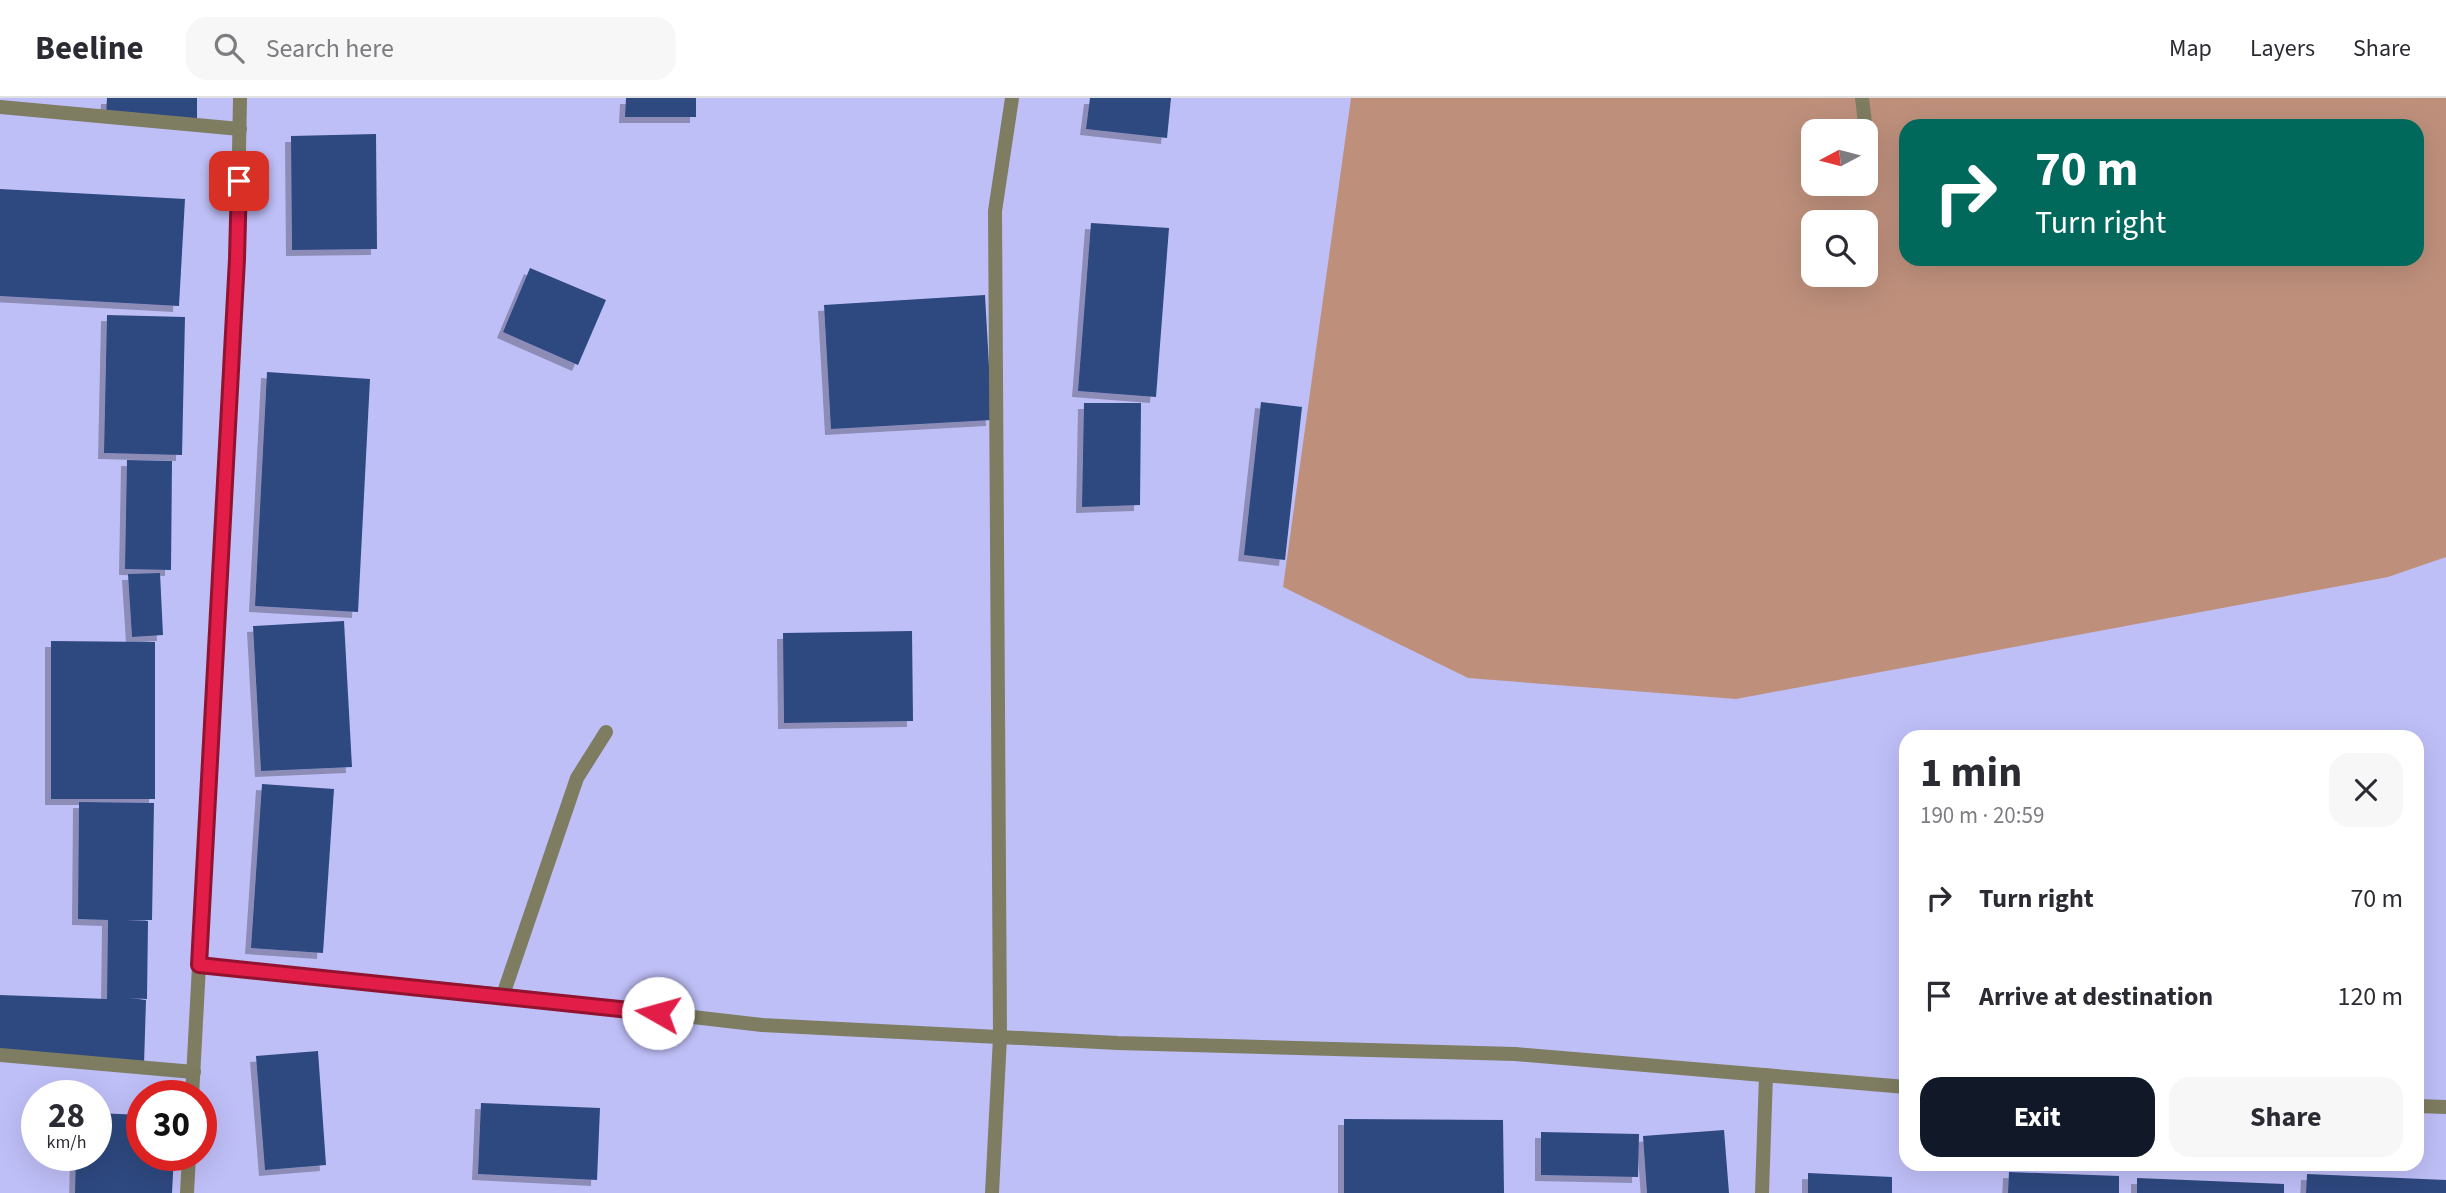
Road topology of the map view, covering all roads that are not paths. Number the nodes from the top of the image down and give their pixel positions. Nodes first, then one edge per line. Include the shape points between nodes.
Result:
1 (240, 98) edge
2 (1012, 98) edge
3 (1862, 98) edge
4 (0, 107) edge
5 (1865, 119) edge
6 (240, 129) junction
7 (606, 732) dead end
8 (199, 965) junction
9 (503, 995) junction
10 (1000, 1037) junction
11 (0, 1055) edge
12 (194, 1072) junction
13 (1766, 1075) junction
14 (193, 1080) edge
15 (1899, 1086) edge
16 (2424, 1106) edge
17 (2446, 1107) edge
18 (188, 1171) edge
19 (187, 1193) edge
20 (992, 1193) edge
21 (1762, 1193) edge

1 - 6 street
2 - 10 street via 995,211
3 - 5 street
4 - 6 street
6 - 8 street
7 - 9 street via 577,778
8 - 9 street
8 - 12 street
9 - 10 street via 762,1025
10 - 13 street via 1515,1054
10 - 20 street
11 - 12 street
12 - 14 street
13 - 15 street
13 - 21 street
16 - 17 street
18 - 19 street

